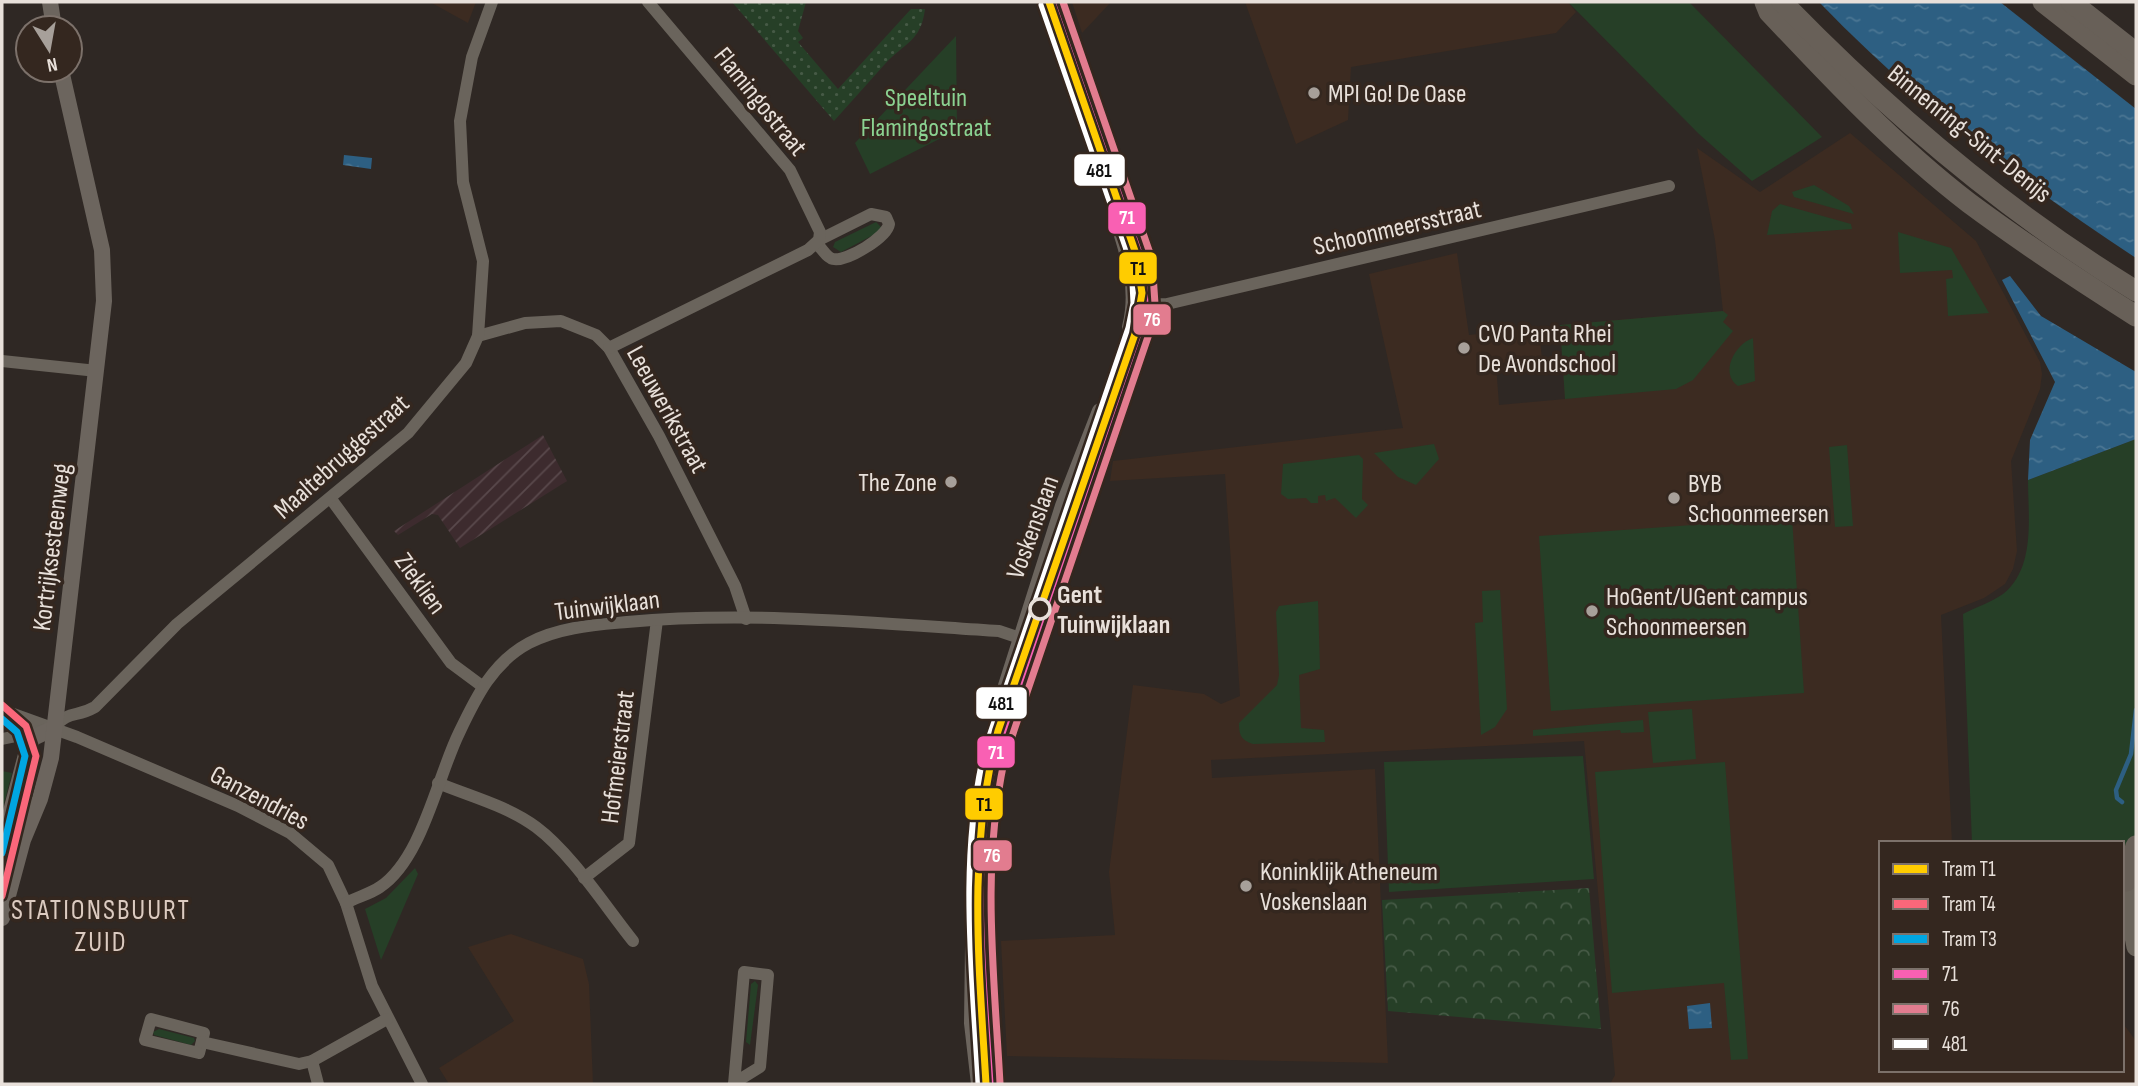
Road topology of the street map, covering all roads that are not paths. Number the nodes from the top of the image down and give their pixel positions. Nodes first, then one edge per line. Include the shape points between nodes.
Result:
1 (492, 2) edge
2 (648, 2) edge
3 (1042, 2) edge
4 (1052, 2) edge
5 (1765, 2) edge
6 (1782, 2) edge
7 (2043, 2) edge
8 (2071, 2) edge
9 (2136, 53) edge
10 (2136, 75) edge
11 (64, 84) edge
12 (1669, 187) dead end
13 (818, 242) junction
14 (2136, 290) edge
15 (1140, 304) junction
16 (2136, 316) edge
17 (478, 336) junction
18 (609, 348) junction
19 (2, 361) edge
20 (97, 372) junction
21 (331, 499) junction
22 (746, 619) junction
23 (657, 620) junction
24 (1020, 638) junction
25 (482, 686) junction
26 (2, 710) edge
27 (2, 718) edge
28 (52, 729) junction
29 (2, 736) edge
30 (438, 783) junction
31 (2, 845) edge
32 (2136, 846) edge
33 (584, 878) junction
34 (2130, 879) edge
35 (346, 903) junction
36 (2, 918) edge
37 (632, 941) dead end
38 (2132, 942) edge
39 (387, 1019) junction
40 (202, 1042) dead end
41 (312, 1062) junction
42 (318, 1084) edge
43 (422, 1084) edge
44 (734, 1084) edge
45 (979, 1084) edge
46 (990, 1084) edge

1 - 17 street, Maaltebruggestraat via 472,57 460,121 463,182 482,261
2 - 13 street, Flamingostraat via 790,170 820,232
3 - 15 street, Voskenslaan via 1123,239
4 - 15 street, Voskenslaan via 1142,262
5 - 16 highway via 1769,12 1846,93 1968,202
6 - 14 highway, Binnenring-Sint-Denijs via 1919,131 2054,237
7 - 10 highway
8 - 9 highway
11 - 20 street, Kortrijksesteenweg via 102,250 104,301
12 - 15 street, Schoonmeersstraat via 1167,304
13 - 13 street via 826,256 842,258 882,238 889,224 886,217 870,214
13 - 18 street
15 - 24 street, Voskenslaan via 1063,506
15 - 46 street, Voskenslaan via 1135,344 998,743 984,799 980,875
17 - 18 street, Leeuwerikstraat via 525,323 561,321 596,335
17 - 21 street, Maaltebruggestraat via 466,363 422,418
18 - 22 street, Leeuwerikstraat via 735,586
19 - 20 street
20 - 28 street, Kortrijksesteenweg
21 - 25 street, Zieklien via 451,663
21 - 28 street, Maaltebruggestraat via 177,624 95,707 67,714
22 - 23 street, Tuinwijklaan
22 - 24 street, Tuinwijklaan via 999,631
23 - 25 street, Tuinwijklaan via 551,633 508,658
23 - 33 street, Hofmeierstraat via 629,843
24 - 45 street, Voskenslaan via 978,779 970,827 972,1010
25 - 30 street, Tuinwijklaan
26 - 28 street, Ganzendries
27 - 29 street
28 - 29 street
28 - 31 street via 33,738 27,751
28 - 35 street, Ganzendries via 238,806 290,833 328,865
28 - 36 street, Kortrijksesteenweg via 50,763
30 - 33 street via 536,827
30 - 35 street, Tuinwijklaan via 401,868 380,887
32 - 34 highway
33 - 37 street
34 - 38 main road
35 - 39 street, Ganzendries
39 - 41 street
39 - 43 street, Ganzendries
40 - 41 street via 299,1065
41 - 42 street
44 - 44 street via 760,1067 768,975 744,972

